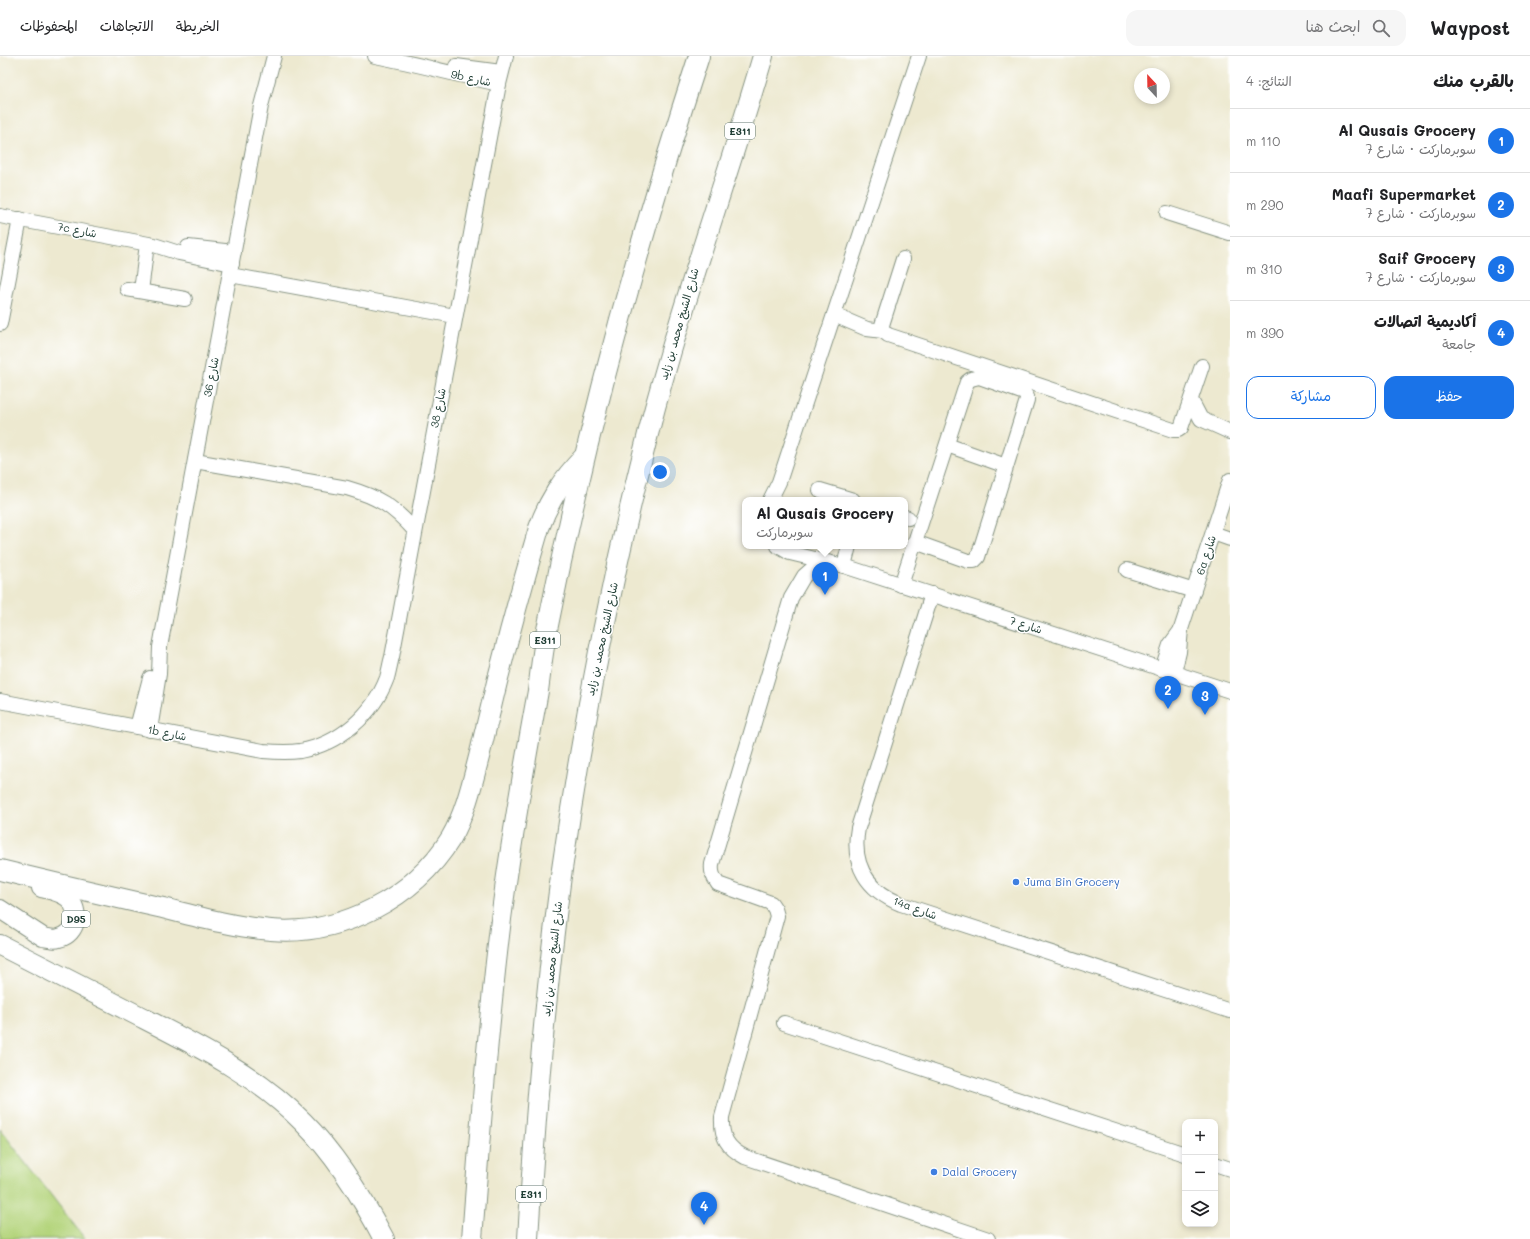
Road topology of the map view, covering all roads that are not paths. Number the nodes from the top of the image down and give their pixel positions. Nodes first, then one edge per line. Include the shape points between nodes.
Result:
1 (264, 56) edge
2 (274, 56) edge
3 (375, 56) edge
4 (506, 56) edge
5 (699, 56) edge
6 (763, 56) edge
7 (919, 56) edge
8 (500, 78) junction
9 (261, 106) junction
10 (1167, 213) dead end
11 (0, 216) edge
12 (20, 219) junction
13 (1230, 233) edge
14 (151, 245) junction
15 (903, 260) dead end
16 (232, 264) junction
17 (185, 299) dead end
18 (834, 315) junction
19 (455, 316) junction
20 (0, 324) edge
21 (883, 331) junction
22 (1202, 366) dead end
23 (1191, 400) junction
24 (1230, 432) edge
25 (947, 445) junction
26 (584, 457) junction
27 (195, 461) junction
28 (1006, 466) junction
29 (1230, 480) edge
30 (778, 482) junction
31 (820, 490) dead end
32 (771, 497) edge
33 (776, 497) edge
34 (843, 497) edge
35 (1227, 503) edge
36 (415, 530) junction
37 (1213, 533) junction
38 (1230, 539) edge
39 (915, 542) junction
40 (783, 549) edge
41 (802, 549) edge
42 (848, 549) edge
43 (822, 560) junction
44 (844, 566) junction
45 (1128, 570) dead end
46 (901, 585) junction
47 (1194, 591) junction
48 (932, 594) junction
49 (1168, 670) junction
50 (1230, 691) edge
51 (0, 701) edge
52 (144, 728) junction
53 (333, 739) joint
54 (0, 870) edge
55 (0, 875) edge
56 (0, 909) edge
57 (0, 945) edge
58 (1230, 1011) edge
59 (784, 1023) dead end
60 (1182, 1153) edge
61 (1218, 1165) edge
62 (1230, 1169) edge
63 (384, 1239) edge
64 (472, 1239) edge
65 (528, 1239) edge
66 (988, 1239) edge

1 - 9 street, شارع 36
2 - 9 street, شارع 36
3 - 8 street, 9b شارع via 420,64 445,72
4 - 8 street, شارع 38
5 - 26 highway, E311 via 648,218
6 - 65 highway, شارع الشيخ محمد بن زايد / E311 via 673,345 641,462 605,617 574,788 560,886 541,1058
7 - 18 street
8 - 19 street, شارع 38
9 - 16 street, شارع 36
10 - 13 street
11 - 12 street, 7c شارع
12 - 14 street, 7c شارع
12 - 20 street
14 - 16 street, 7c شارع via 181,246
14 - 17 street via 134,290
15 - 21 street via 882,325
16 - 19 street, 7c شارع
16 - 27 street, شارع 36
18 - 21 street via 867,330
18 - 30 street
19 - 36 street, شارع 38
21 - 23 street via 888,336 1173,430 1181,428
22 - 23 street
23 - 24 street via 1201,419
25 - 28 street
25 - 28 street via 967,382 971,379 979,377 1024,393 1027,397
25 - 39 street
26 - 54 highway via 556,489 539,528 474,779 463,812 451,838 433,862 412,884 387,902 332,925 272,931 208,919
26 - 64 highway, E311 via 547,628 501,917 488,1033
27 - 36 street via 347,488 367,494 396,511
27 - 52 street, شارع 36 via 160,647 159,674
28 - 39 street via 977,560 968,561
29 - 35 street, 6a شارع
30 - 32 street
30 - 33 street
31 - 34 street
35 - 37 street, 6a شارع
36 - 53 street, شارع 38 via 387,677 366,714 351,728
37 - 38 street
37 - 47 street, 6a شارع
39 - 46 street
40 - 43 street
41 - 43 street
42 - 44 street
43 - 44 street, شارع 7
43 - 66 street via 804,576 791,598 712,864 714,878 718,884 771,903 777,916 722,1117 723,1137 736,1152 745,1157
44 - 46 street, شارع 7
45 - 47 street
46 - 48 street, شارع 7
47 - 49 street, 6a شارع via 1182,629 1170,645
48 - 49 street, شارع 7
48 - 58 street, 14a شارع via 858,828 858,863 865,877 878,891 901,904
49 - 50 street, شارع 7
51 - 52 street, 1b شارع
52 - 53 street, 1b شارع via 263,751 299,751
55 - 56 main road, D95 via 67,897 73,903 76,919 67,934 52,939 43,937
57 - 63 highway via 188,1041 229,1064 266,1090 302,1121 326,1148 364,1201
59 - 60 street
61 - 62 street

